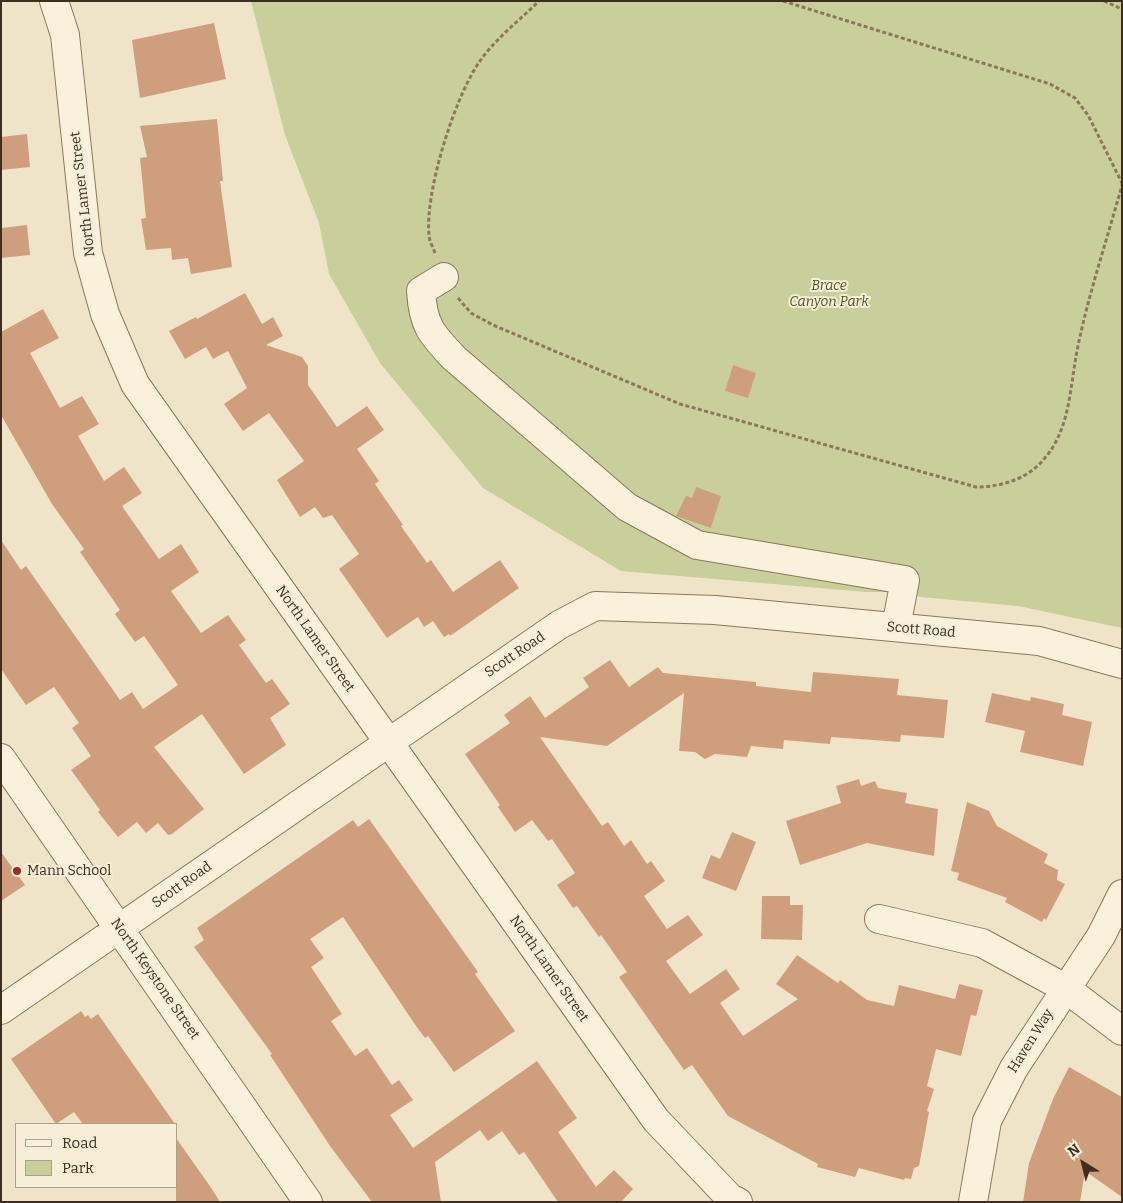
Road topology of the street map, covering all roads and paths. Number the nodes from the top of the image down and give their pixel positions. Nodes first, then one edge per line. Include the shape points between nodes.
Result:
1 (54, 1) edge
2 (539, 1) edge
3 (783, 1) edge
4 (1104, 1) edge
5 (1122, 9) edge
6 (1122, 184) edge
7 (1121, 192) edge
8 (444, 277) junction
9 (896, 627) junction
10 (1122, 664) edge
11 (388, 742) junction
12 (1, 758) edge
13 (1122, 894) edge
14 (879, 919) dead end
15 (120, 928) junction
16 (1065, 988) junction
17 (1, 1010) edge
18 (1122, 1031) edge
19 (308, 1202) edge
20 (738, 1202) edge
21 (973, 1202) edge

1 - 11 street, North Lamer Street via 65,35 88,253 105,314 135,384
2 - 8 path via 494,43 476,67 456,108 441,154 430,208 429,236
3 - 6 path via 1050,84 1075,98 1088,115
4 - 5 path
6 - 7 path
7 - 8 path via 1077,351 1071,394 1055,443 1044,460 1023,476 995,488 976,488 680,404 493,325 471,313
8 - 9 street via 421,291 422,315 434,337 454,358 627,507 697,545 905,580
9 - 10 street, Scott Road via 1038,641
9 - 11 street, Scott Road via 715,610 595,606 559,625
11 - 15 street, Scott Road
11 - 20 street, North Lamer Street via 656,1120 730,1198
12 - 15 street, North Keystone Street
13 - 16 street, Haven Way via 1101,936
14 - 16 street via 982,943
15 - 17 street, Scott Road
15 - 19 street, North Keystone Street
16 - 18 street
16 - 21 street, Haven Way via 1014,1068 987,1121

